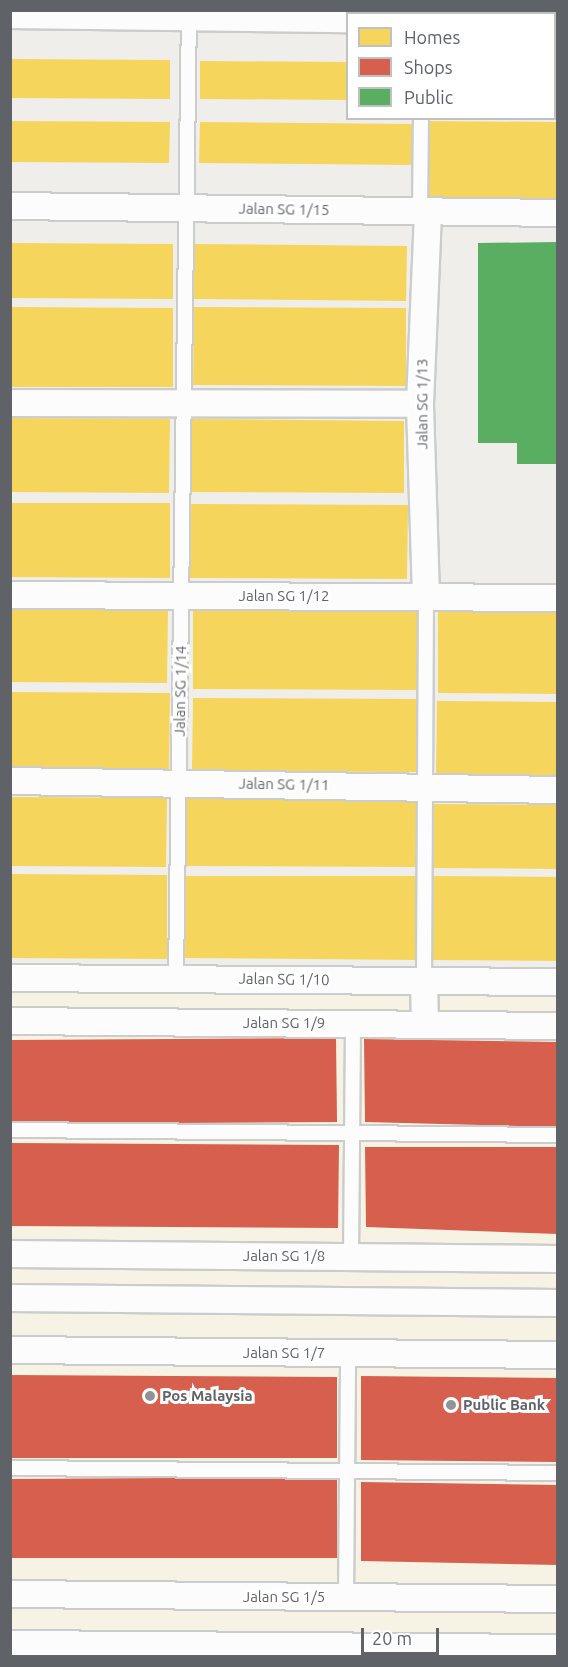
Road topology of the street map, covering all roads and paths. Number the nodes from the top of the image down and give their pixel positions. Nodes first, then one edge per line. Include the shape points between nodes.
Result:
1 (189, 14) edge
2 (10, 15) edge
3 (346, 19) edge
4 (421, 120) edge
5 (10, 206) edge
6 (187, 208) junction
7 (424, 211) junction
8 (558, 213) edge
9 (10, 403) edge
10 (184, 404) junction
11 (420, 404) junction
12 (10, 595) edge
13 (181, 595) junction
14 (426, 597) junction
15 (558, 598) edge
16 (10, 781) edge
17 (179, 783) junction
18 (426, 786) junction
19 (558, 790) edge
20 (10, 978) edge
21 (176, 978) junction
22 (424, 980) junction
23 (558, 982) edge
24 (10, 1021) edge
25 (353, 1024) junction
26 (425, 1024) junction
27 (558, 1026) edge
28 (10, 1130) edge
29 (352, 1133) junction
30 (558, 1135) edge
31 (10, 1254) edge
32 (351, 1257) junction
33 (558, 1259) edge
34 (10, 1298) edge
35 (558, 1303) edge
36 (10, 1350) edge
37 (348, 1353) junction
38 (558, 1355) edge
39 (10, 1468) edge
40 (347, 1471) junction
41 (558, 1473) edge
42 (10, 1594) edge
43 (346, 1597) junction
44 (558, 1599) edge
45 (10, 1644) edge
46 (558, 1648) edge

1 - 2 street
1 - 3 street
1 - 6 lane, Jalan SG 1/14
4 - 7 lane, Jalan SG 1/13
5 - 6 street, Jalan SG 1/15
6 - 7 street, Jalan SG 1/15
6 - 10 lane, Jalan SG 1/14
7 - 8 street, Jalan SG 1/15
7 - 11 street, Jalan SG 1/13
9 - 10 street
10 - 11 street
10 - 13 lane, Jalan SG 1/14
11 - 14 street, Jalan SG 1/13
12 - 13 street, Jalan SG 1/12
13 - 14 street, Jalan SG 1/12
13 - 17 lane, Jalan SG 1/14
14 - 15 street, Jalan SG 1/12
14 - 18 lane
16 - 17 street, Jalan SG 1/11
17 - 18 street, Jalan SG 1/11
17 - 21 lane, Jalan SG 1/14
18 - 19 street, Jalan SG 1/11
18 - 22 lane
20 - 21 street, Jalan SG 1/10
21 - 22 street, Jalan SG 1/10
22 - 23 street, Jalan SG 1/10
22 - 26 street
24 - 25 street, Jalan SG 1/9
25 - 26 street, Jalan SG 1/9
25 - 29 lane
26 - 27 street, Jalan SG 1/9
28 - 29 lane
29 - 30 lane
29 - 32 lane
31 - 32 street, Jalan SG 1/8
32 - 33 street, Jalan SG 1/8
34 - 35 street
36 - 37 street, Jalan SG 1/7
37 - 38 street, Jalan SG 1/7
37 - 40 lane
39 - 40 lane
40 - 41 lane
40 - 43 lane
42 - 43 street, Jalan SG 1/5
43 - 44 street, Jalan SG 1/5
45 - 46 street

